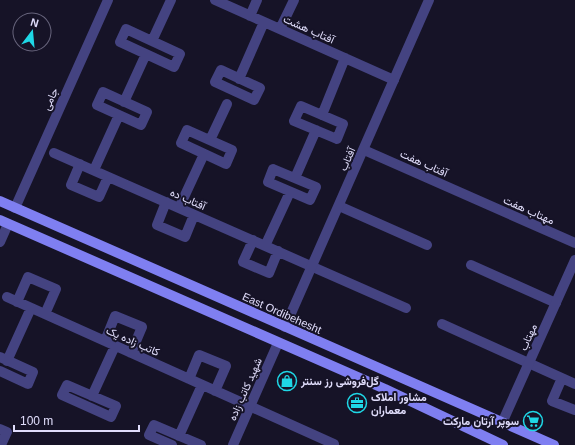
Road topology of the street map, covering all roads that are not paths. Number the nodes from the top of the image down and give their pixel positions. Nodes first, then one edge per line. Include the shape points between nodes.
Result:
1 (108, 0) edge
2 (171, 0) edge
3 (215, 0) edge
4 (257, 0) edge
5 (294, 0) edge
6 (429, 0) edge
7 (250, 16) junction
8 (264, 22) junction
9 (280, 29) junction
10 (152, 41) junction
11 (146, 54) junction
12 (345, 58) junction
13 (239, 79) dead end
14 (394, 80) junction
15 (124, 102) junction
16 (227, 104) dead end
17 (119, 115) junction
18 (322, 115) junction
19 (316, 130) junction
20 (210, 140) junction
21 (364, 150) junction
22 (54, 153) dead end
23 (204, 154) junction
24 (80, 164) junction
25 (94, 170) junction
26 (108, 177) junction
27 (295, 178) junction
28 (290, 192) junction
29 (474, 198) joint
30 (0, 201) edge
31 (166, 202) junction
32 (339, 206) junction
33 (15, 208) junction
34 (179, 208) junction
35 (194, 215) junction
36 (4, 222) edge
37 (253, 240) junction
38 (0, 242) edge
39 (575, 243) edge
40 (427, 245) dead end
41 (265, 246) junction
42 (278, 251) junction
43 (575, 260) edge
44 (471, 265) dead end
45 (312, 267) junction
46 (7, 297) dead end
47 (17, 302) junction
48 (556, 303) junction
49 (31, 308) junction
50 (406, 308) dead end
51 (45, 314) junction
52 (442, 324) dead end
53 (285, 327) junction
54 (104, 341) junction
55 (278, 343) junction
56 (115, 346) junction
57 (131, 353) junction
58 (4, 359) edge
59 (529, 363) junction
60 (378, 368) junction
61 (0, 371) edge
62 (562, 378) junction
63 (189, 379) junction
64 (411, 383) junction
65 (372, 384) junction
66 (575, 384) edge
67 (202, 385) junction
68 (216, 391) junction
69 (92, 396) junction
70 (400, 396) junction
71 (250, 406) junction
72 (575, 410) edge
73 (502, 423) junction
74 (0, 429) edge
75 (179, 436) junction
76 (334, 444) dead end
77 (497, 444) edge
78 (1, 445) edge
79 (172, 445) edge
80 (201, 445) edge
81 (232, 445) edge
82 (554, 445) edge

1 - 33 street, جامی
2 - 10 street
3 - 7 street, آفتاب هشت
4 - 7 street
5 - 9 street
6 - 14 street, آفتاب
7 - 8 street, آفتاب هشت
8 - 9 street, آفتاب هشت
8 - 13 street
9 - 12 street, آفتاب هشت
10 - 11 street via 126,29 120,42
10 - 11 street via 180,54 174,67
11 - 15 street
12 - 14 street, آفتاب هشت
12 - 18 street
14 - 21 street, آفتاب
15 - 17 street via 103,92 97,105
15 - 17 street via 147,112 141,125
16 - 20 street
17 - 25 street
18 - 19 street via 343,124 337,139
18 - 19 street via 300,106 294,121
19 - 27 street
20 - 23 street via 232,150 226,164
20 - 23 street via 187,130 181,143
21 - 29 street, آفتاب هفت
21 - 32 street, آفتاب
22 - 24 street, آفتاب ده
23 - 34 street
24 - 25 street, آفتاب ده
24 - 26 street via 71,185 99,197
25 - 26 street, آفتاب ده
26 - 31 street, آفتاب ده
27 - 28 street via 316,187 310,200
27 - 28 street via 273,169 268,182
28 - 41 street
29 - 39 street, مهتاب هفت
30 - 33 main road, East Ordibehesht
31 - 34 street, آفتاب ده
31 - 35 street via 157,225 185,237
32 - 40 street
32 - 45 street, آفتاب
33 - 53 main road, East Ordibehesht
34 - 35 street, آفتاب ده
35 - 37 street, آفتاب ده
36 - 38 street
36 - 55 main road
37 - 41 street, آفتاب ده
37 - 42 street via 243,262 269,273
41 - 42 street, آفتاب ده
42 - 45 street, آفتاب ده
43 - 48 street, مهتاب
44 - 48 street
45 - 50 street, آفتاب ده
45 - 53 street, آفتاب
46 - 47 street, کاتب زاده یک
47 - 49 street, کاتب زاده یک
47 - 51 street via 28,276 56,289
48 - 59 street, مهتاب
49 - 51 street, کاتب زاده یک
49 - 58 street
51 - 54 street, کاتب زاده یک
52 - 59 street
53 - 60 main road, East Ordibehesht
54 - 56 street, کاتب زاده یک
54 - 57 street via 115,316 142,327
55 - 65 main road
55 - 71 street, شهید کاتب زاده
56 - 57 street, کاتب زاده یک
56 - 69 street
57 - 63 street, کاتب زاده یک
58 - 61 street via 33,372 28,384
59 - 62 street
59 - 73 street, مهتاب
60 - 64 main road, East Ordibehesht
60 - 65 main road via 381,378
62 - 66 street
62 - 72 street via 552,401
63 - 67 street, کاتب زاده یک
63 - 68 street via 200,355 226,366
64 - 70 main road via 398,384 396,391
64 - 73 main road, East Ordibehesht
65 - 70 main road
67 - 68 street, کاتب زاده یک
67 - 75 street
68 - 71 street, کاتب زاده یک
69 - 69 street via 67,385 62,395 111,417 116,406
70 - 77 main road
71 - 76 street, کاتب زاده یک
71 - 81 street, شهید کاتب زاده
73 - 82 main road, East Ordibehesht
74 - 78 street via 7,432
75 - 79 street via 154,425 149,435
75 - 80 street

